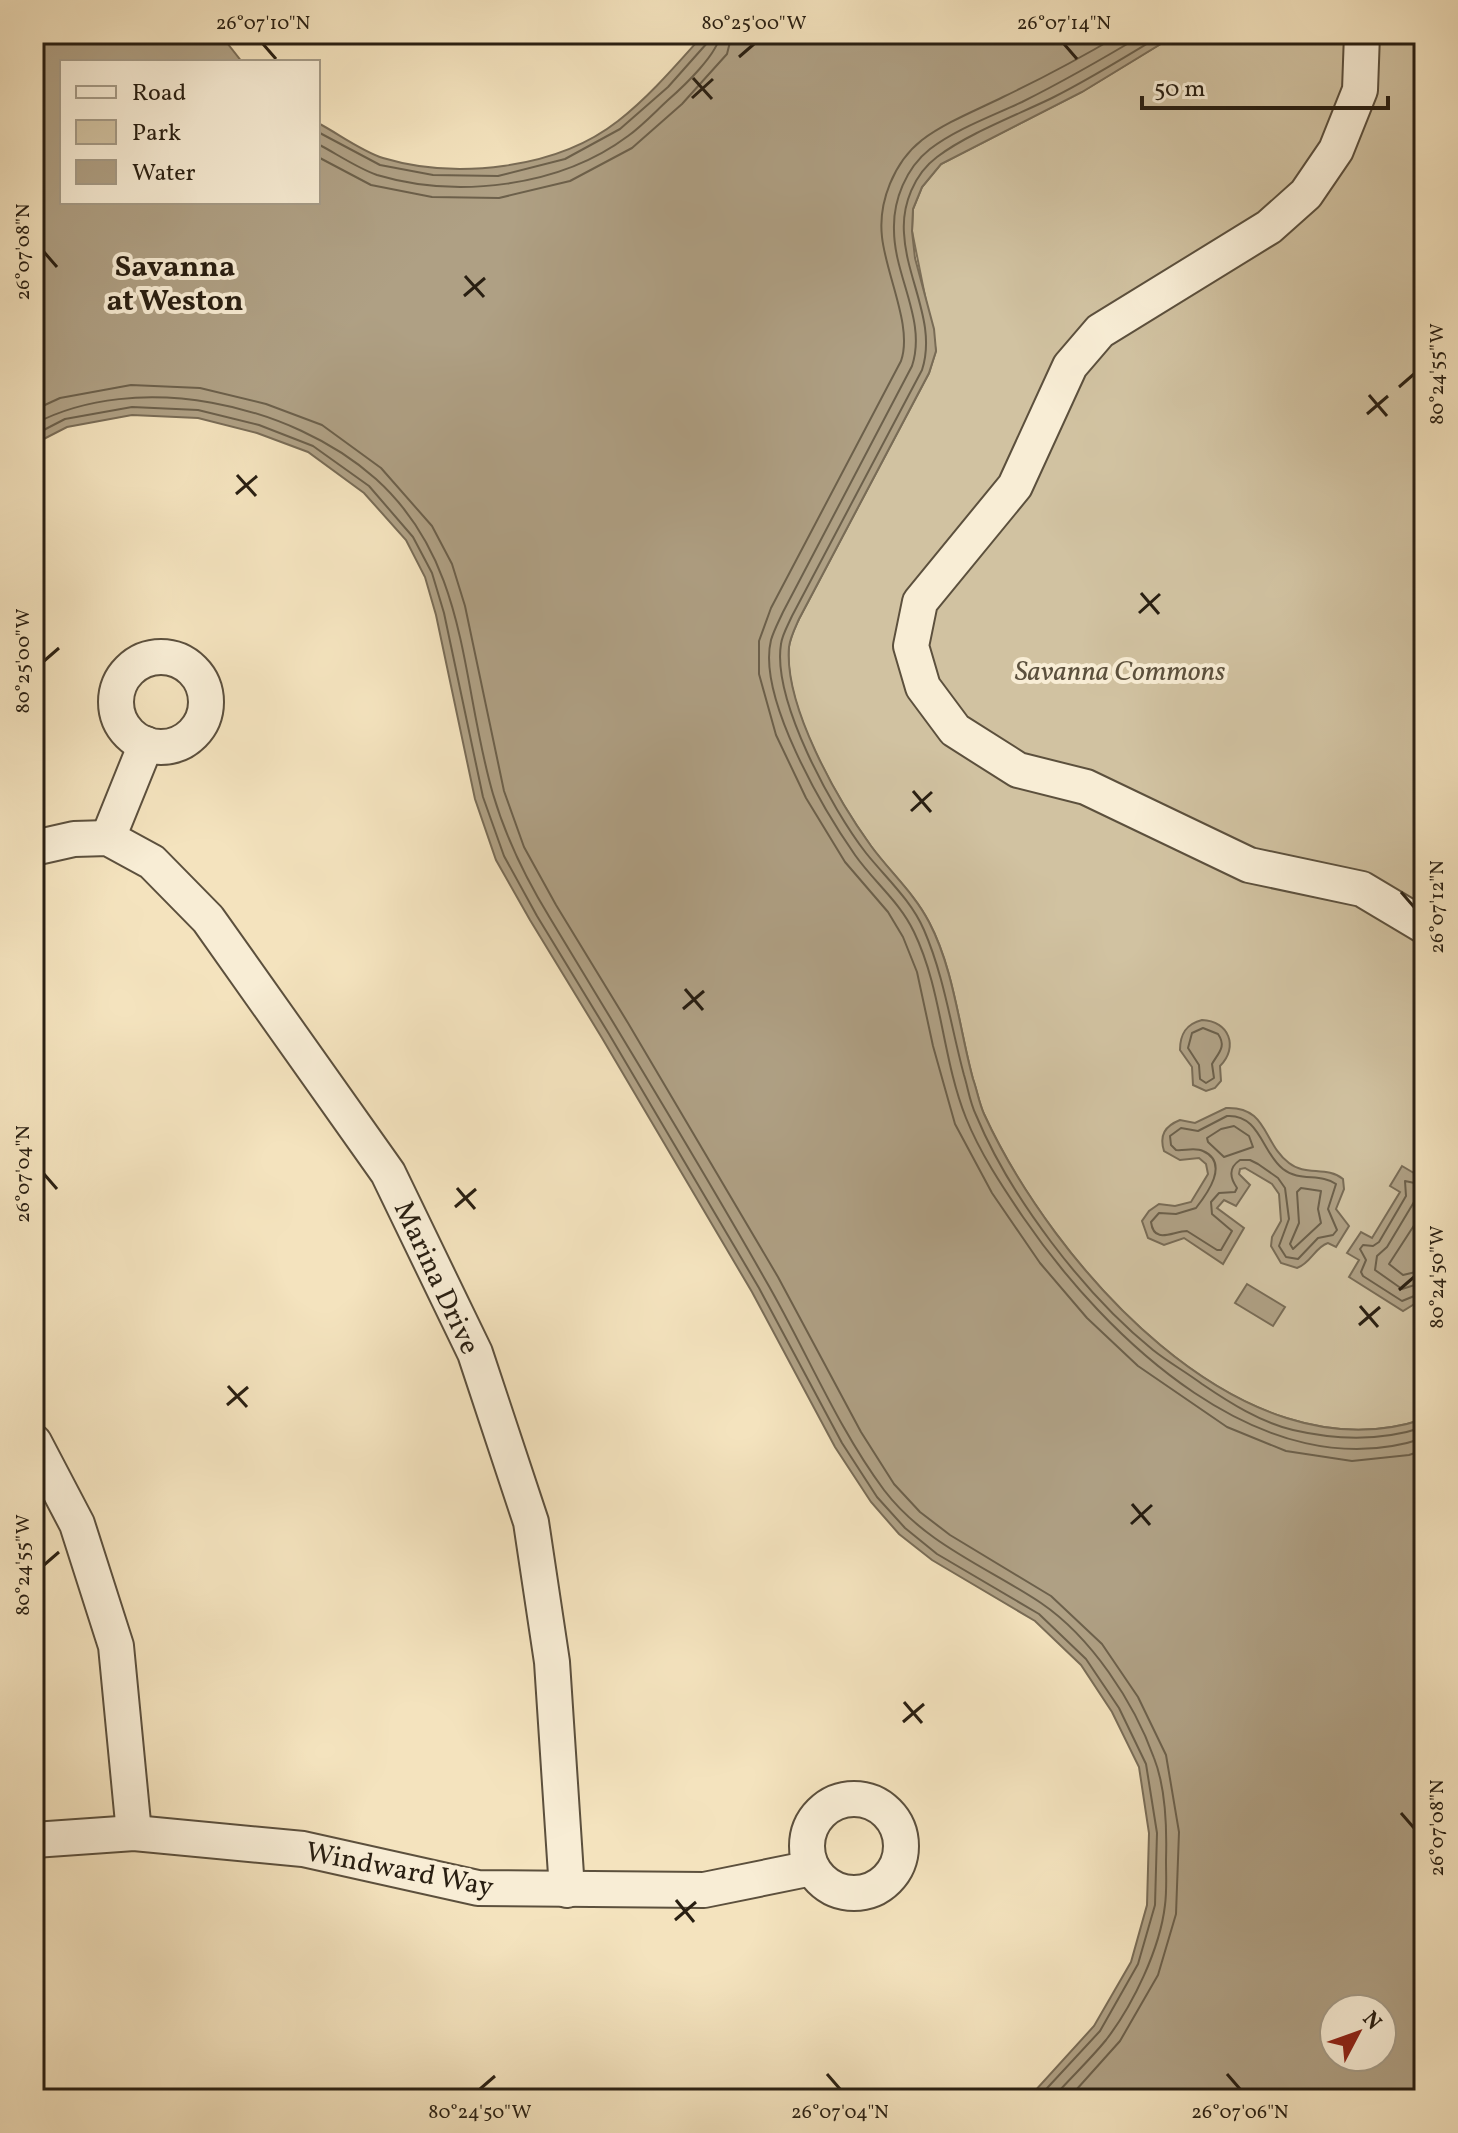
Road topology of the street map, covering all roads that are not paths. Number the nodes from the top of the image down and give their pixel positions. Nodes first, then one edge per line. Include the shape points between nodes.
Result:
1 (1362, 34) edge
2 (146, 744) dead end
3 (108, 838) junction
4 (34, 848) edge
5 (1424, 926) edge
6 (34, 1442) edge
7 (134, 1833) junction
8 (34, 1840) edge
9 (812, 1868) dead end
10 (567, 1890) junction

1 - 5 street via 1360,90 1336,150 1306,194 1269,227 1100,331 1070,366 1015,486 920,602 911,646 923,687 955,730 1018,770 1086,787 1249,865 1362,889
2 - 3 street
3 - 4 street
3 - 10 street, Marina Drive via 152,862 208,919 388,1173 475,1353 531,1522 552,1662
6 - 7 street via 77,1524 116,1646
7 - 8 street, Windward Way
7 - 10 street, Windward Way via 303,1849 478,1888
9 - 10 street, Windward Way via 704,1890

